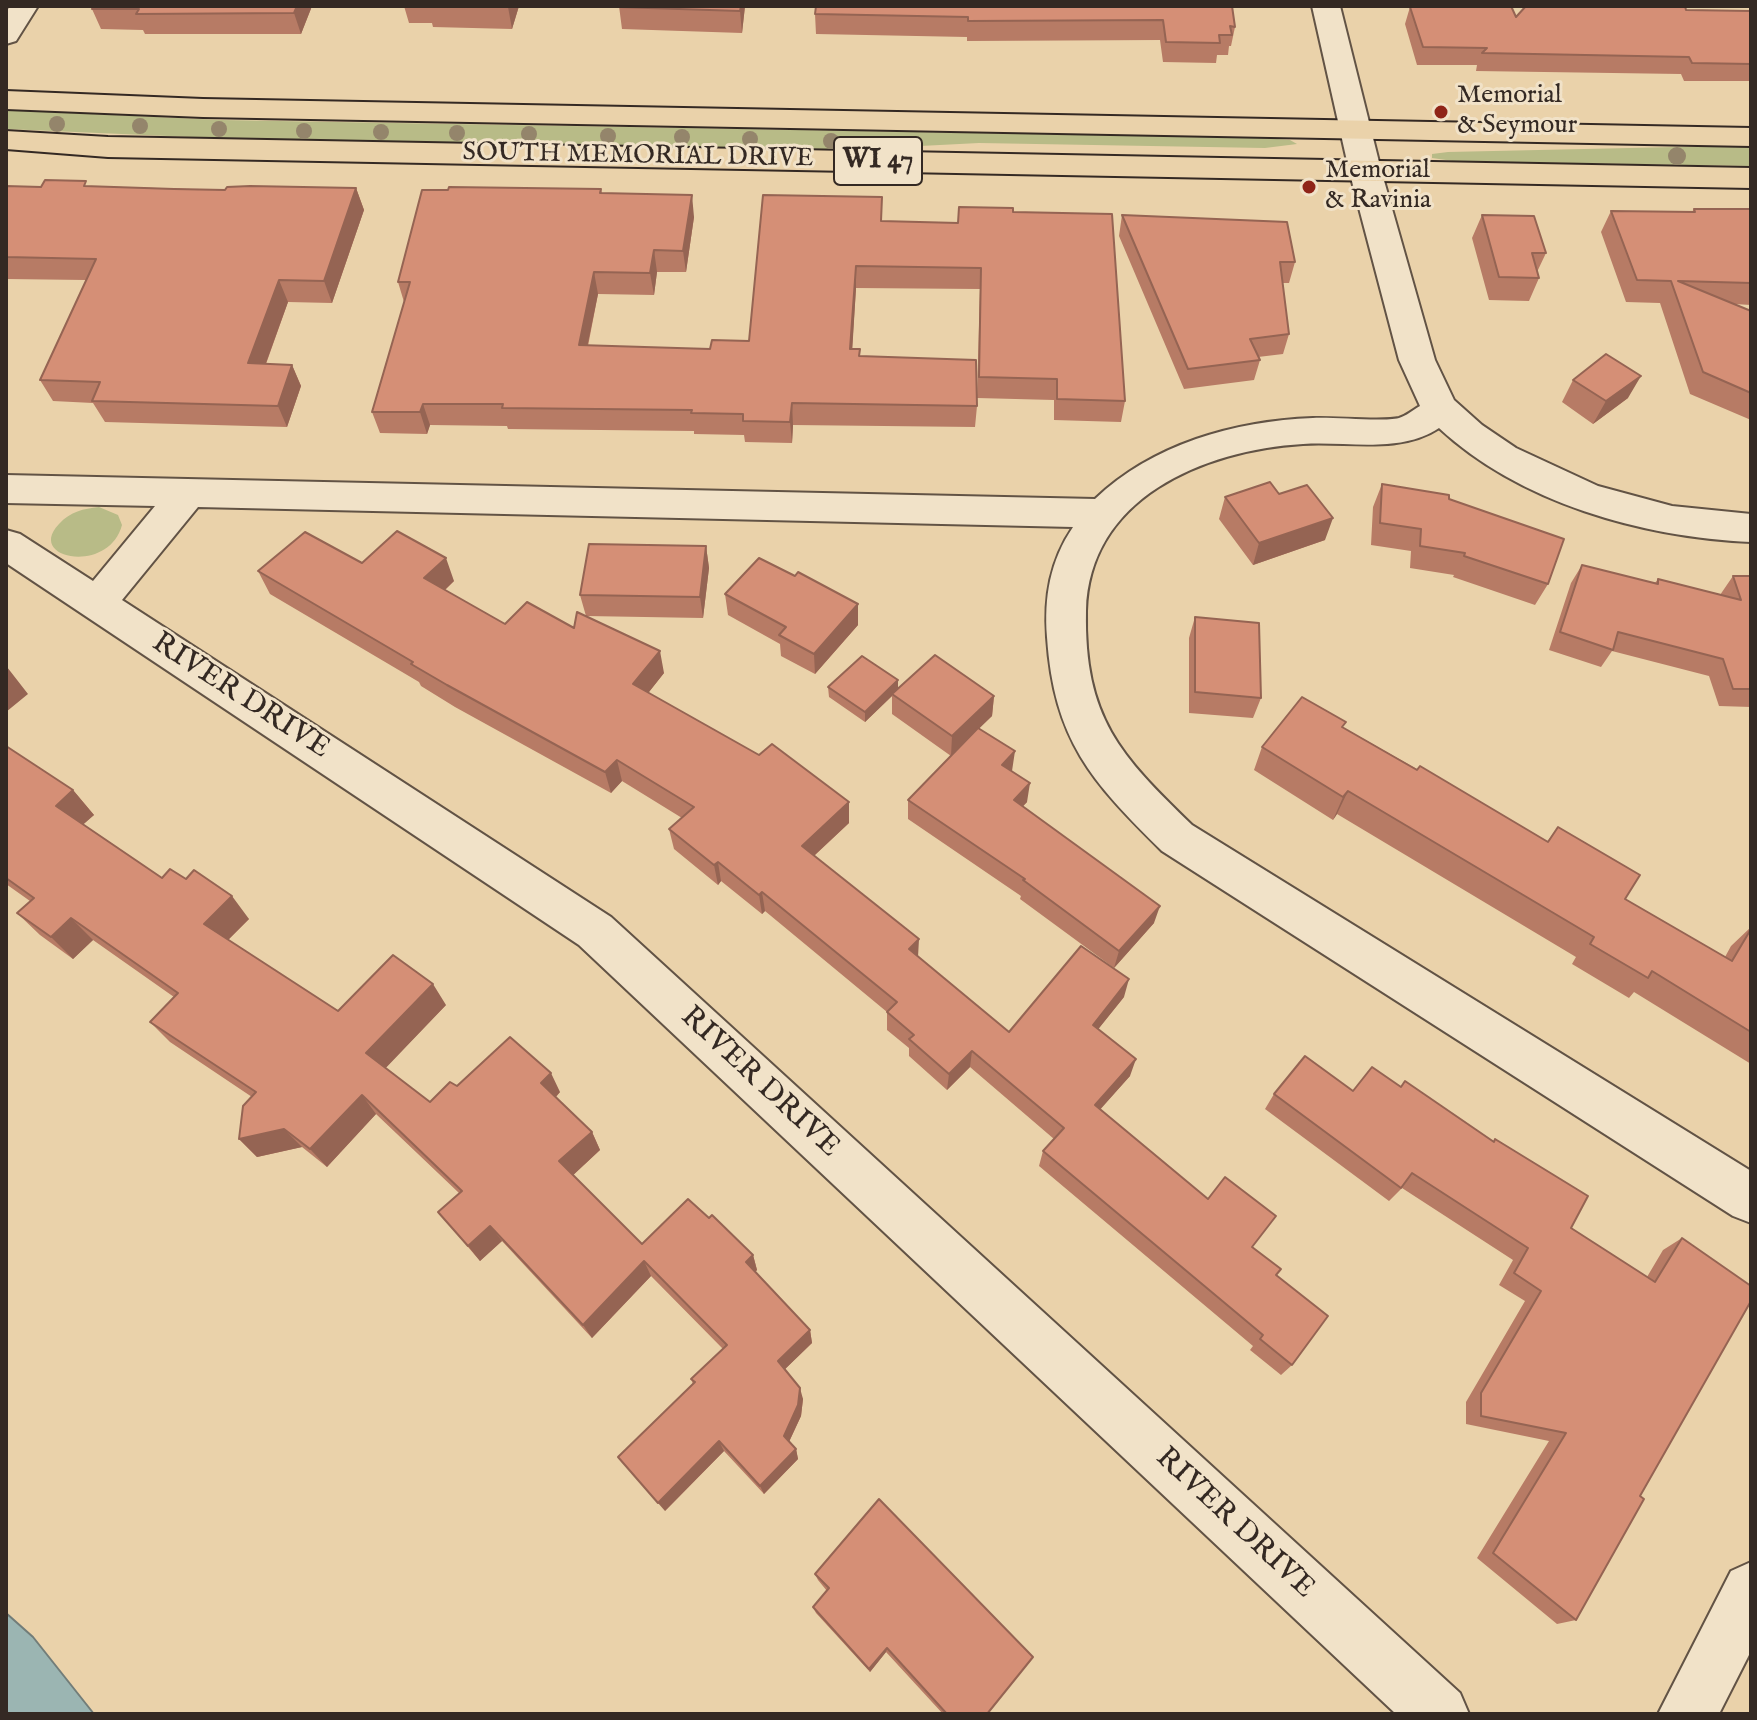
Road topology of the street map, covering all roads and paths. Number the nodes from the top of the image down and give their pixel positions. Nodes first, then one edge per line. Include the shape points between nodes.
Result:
1 (24, 6) edge
2 (1326, 6) edge
3 (6, 35) edge
4 (6, 100) edge
5 (1356, 130) junction
6 (1751, 137) edge
7 (6, 140) edge
8 (1365, 170) junction
9 (1751, 178) edge
10 (1441, 409) junction
11 (6, 489) edge
12 (190, 492) junction
13 (1100, 513) junction
14 (1751, 528) edge
15 (6, 544) edge
16 (97, 605) junction
17 (1751, 1199) edge
18 (1751, 1591) edge
19 (1439, 1714) edge
20 (1688, 1714) edge

1 - 3 street
2 - 5 street
4 - 5 main road, SOUTH MEMORIAL DRIVE / WI 47
5 - 6 main road, SOUTH MEMORIAL DRIVE / WI 47
5 - 8 street
7 - 8 main road, SOUTH MEMORIAL DRIVE / WI 47 via 124,147
8 - 9 main road, SOUTH MEMORIAL DRIVE / WI 47
8 - 10 street via 1417,360
10 - 13 street via 1406,430 1324,430 1234,441 1141,479
10 - 14 street via 1499,453 1596,498 1682,523
11 - 12 street
12 - 13 street
12 - 16 street
13 - 17 street via 1069,579 1064,613 1072,682 1081,719 1097,748 1147,809 1177,838
15 - 16 street, RIVER DRIVE
16 - 19 street, RIVER DRIVE via 595,931
18 - 20 street

